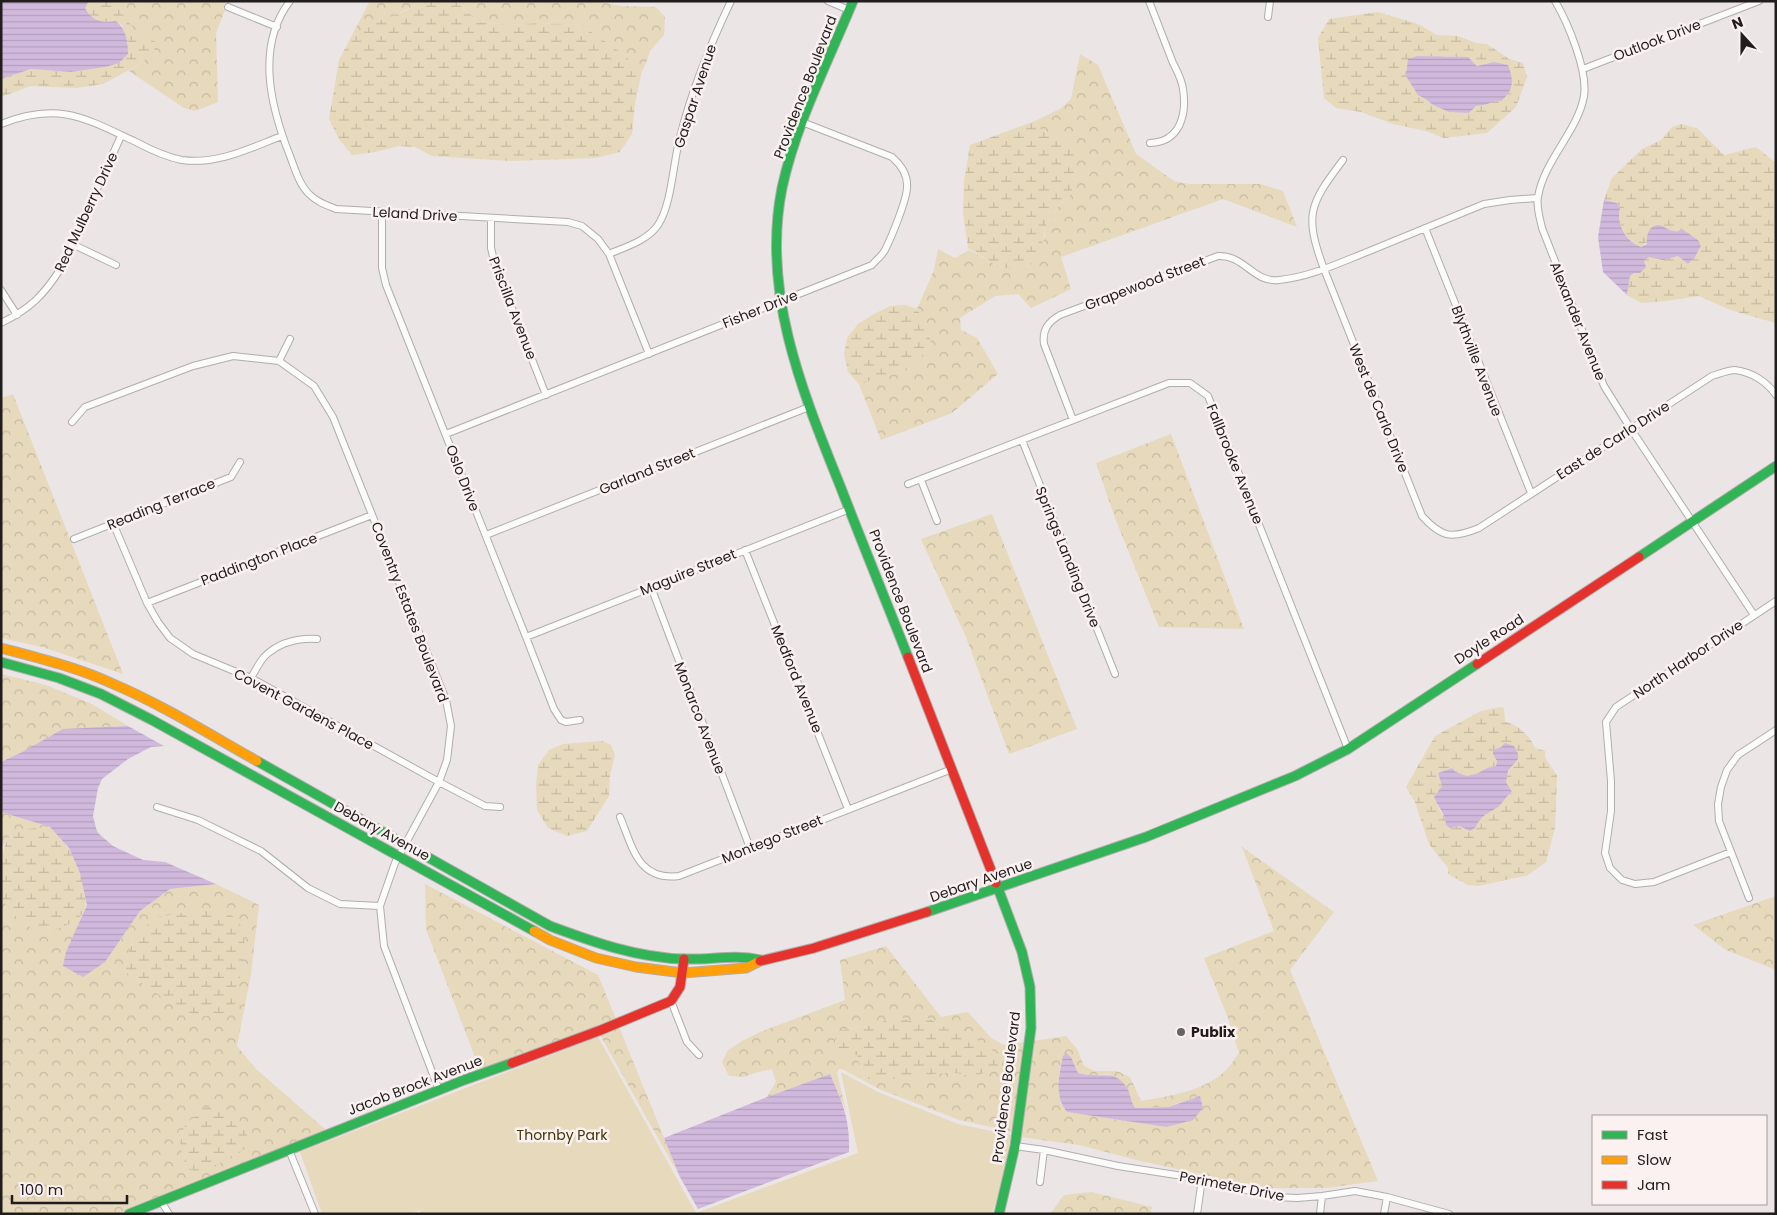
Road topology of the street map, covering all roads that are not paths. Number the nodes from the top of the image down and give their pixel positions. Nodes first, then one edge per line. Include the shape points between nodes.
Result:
1 (290, 1) edge
2 (731, 1) edge
3 (828, 1) edge
4 (1149, 1) edge
5 (1270, 1) edge
6 (1555, 1) edge
7 (1759, 1) edge
8 (851, 6) edge
9 (228, 7) dead end
10 (1268, 17) dead end
11 (277, 27) junction
12 (1583, 69) junction
13 (802, 122) junction
14 (1, 124) edge
15 (121, 136) junction
16 (282, 136) junction
17 (1150, 143) dead end
18 (1343, 160) dead end
19 (1537, 198) junction
20 (382, 213) junction
21 (491, 218) junction
22 (1425, 228) junction
23 (72, 244) junction
24 (609, 254) junction
25 (116, 265) dead end
26 (1324, 269) junction
27 (1, 290) edge
28 (780, 302) junction
29 (17, 315) junction
30 (1, 323) edge
31 (290, 339) dead end
32 (649, 354) junction
33 (279, 362) junction
34 (546, 395) junction
35 (1776, 395) edge
36 (809, 407) junction
37 (1073, 420) junction
38 (72, 422) dead end
39 (1631, 429) junction
40 (446, 434) junction
41 (1022, 440) junction
42 (240, 462) dead end
43 (1776, 466) edge
44 (921, 480) junction
45 (908, 484) dead end
46 (1530, 493) junction
47 (850, 509) junction
48 (372, 516) junction
49 (937, 521) dead end
50 (1692, 522) junction
51 (113, 523) junction
52 (486, 535) junction
53 (1449, 536) joint
54 (74, 538) dead end
55 (745, 550) junction
56 (650, 587) junction
57 (1776, 600) edge
58 (147, 603) junction
59 (1754, 615) junction
60 (526, 637) junction
61 (317, 639) dead end
62 (1, 648) edge
63 (1, 662) edge
64 (1114, 674) dead end
65 (251, 678) junction
66 (580, 720) dead end
67 (1776, 730) edge
68 (1348, 749) junction
69 (952, 769) junction
70 (439, 782) junction
71 (157, 807) dead end
72 (500, 807) dead end
73 (848, 809) junction
74 (1206, 814) joint
75 (620, 817) dead end
76 (406, 844) junction
77 (750, 848) junction
78 (1731, 852) junction
79 (400, 857) junction
80 (998, 889) junction
81 (1749, 898) dead end
82 (380, 906) junction
83 (684, 959) junction
84 (761, 960) junction
85 (683, 973) junction
86 (670, 1001) junction
87 (699, 1055) dead end
88 (439, 1090) junction
89 (1015, 1146) junction
90 (289, 1150) junction
91 (1044, 1150) junction
92 (1202, 1179) junction
93 (1040, 1182) dead end
94 (1322, 1196) junction
95 (1387, 1197) junction
96 (161, 1201) junction
97 (129, 1214) edge
98 (169, 1214) edge
99 (315, 1214) edge
100 (999, 1214) edge
101 (1197, 1214) edge
102 (1320, 1214) edge
103 (1384, 1214) edge
104 (1449, 1214) edge

1 - 11 street, Leland Drive
2 - 24 street, Gaspar Avenue via 706,55 679,138 664,213 658,225 642,239
3 - 8 street
4 - 17 street via 1183,88 1184,108 1171,137
5 - 10 street
6 - 12 street
7 - 12 street, Outlook Drive
8 - 13 main road, Providence Boulevard
9 - 11 street
11 - 16 street, Leland Drive via 269,68 273,106
12 - 19 street via 1584,96 1579,112 1550,165
13 - 28 main road, Providence Boulevard via 782,190 777,229
13 - 28 street, Fisher Drive via 892,157 905,173 908,187 884,252 872,265
14 - 15 street via 36,113 60,113 88,119
15 - 16 street via 169,157 196,160 227,157
15 - 23 street, Red Mulberry Drive
16 - 20 street, Leland Drive via 301,183 309,194 336,209
18 - 26 street, West de Carlo Drive via 1319,193 1314,208 1312,234
19 - 22 street, Grapewood Street via 1484,204
19 - 39 street, Alexander Avenue via 1542,228 1604,386
20 - 21 street, Leland Drive
20 - 40 street, Oslo Drive via 382,268 386,285
21 - 24 street, Leland Drive via 568,222 582,226
21 - 34 street, Priscilla Avenue via 491,248 495,265
22 - 26 street, Grapewood Street
22 - 46 street, Blythville Avenue
23 - 25 street
23 - 29 street, Red Mulberry Drive via 48,288
24 - 32 street, Leland Drive
26 - 37 street, Grapewood Street via 1267,280 1235,258 1218,256 1060,315 1048,324 1043,338
26 - 53 street, West de Carlo Drive via 1422,516 1432,528
27 - 29 street
28 - 32 street, Fisher Drive
28 - 36 main road, Providence Boulevard
29 - 30 street, Red Mulberry Drive
31 - 33 street
32 - 34 street, Fisher Drive
33 - 38 street, Coventry Estates Boulevard via 233,356 193,366 85,407
33 - 48 street, Coventry Estates Boulevard via 314,386 334,417
34 - 40 street, Fisher Drive
35 - 39 street, East de Carlo Drive via 1764,382 1734,370 1712,376
36 - 47 main road, Providence Boulevard
36 - 52 street, Garland Street
37 - 41 street, Fallbrooke Avenue
37 - 68 street, Fallbrooke Avenue via 1169,383 1190,383 1208,396
39 - 46 street, East de Carlo Drive
39 - 50 street, Alexander Avenue
40 - 52 street, Oslo Drive
41 - 44 street, Fallbrooke Avenue
41 - 64 street, Springs Landing Drive
42 - 51 street, Reading Terrace via 232,476
43 - 50 main road, Doyle Road
44 - 45 street, Fallbrooke Avenue
44 - 49 street
46 - 53 street, East de Carlo Drive via 1479,528
47 - 55 street, Maguire Street
47 - 69 main road, Providence Boulevard
48 - 58 street, Paddington Place
48 - 70 street, Coventry Estates Boulevard via 446,700 451,726 447,760
50 - 59 street, Alexander Avenue
50 - 68 main road, Doyle Road
51 - 54 street, Reading Terrace
51 - 58 street, Covent Gardens Place
52 - 60 street, Oslo Drive
55 - 56 street, Maguire Street
55 - 73 street, Medford Avenue
56 - 60 street, Maguire Street
56 - 77 street, Monarco Avenue
57 - 59 street, North Harbor Drive
58 - 65 street, Covent Gardens Place via 170,638 193,654
59 - 78 street, North Harbor Drive via 1616,707 1606,722 1611,811 1605,853 1610,868 1622,880 1635,884 1654,882
60 - 66 street, Oslo Drive via 561,720
61 - 65 street via 299,638 281,645 264,657
62 - 76 main road, Debary Avenue via 58,662 118,686
63 - 79 main road, Debary Avenue via 101,694
65 - 70 street, Covent Gardens Place
67 - 78 street via 1738,754 1724,778 1718,804 1719,821
68 - 74 main road, Doyle Road
69 - 73 street, Montego Street
69 - 80 main road, Providence Boulevard
70 - 72 street, Covent Gardens Place via 485,806
70 - 76 street, Coventry Estates Boulevard
71 - 82 street via 198,820 261,851 308,888 340,904
73 - 77 street, Montego Street
74 - 80 main road, Debary Avenue
75 - 77 street, Montego Street via 634,851 644,867 654,874 679,876
76 - 79 street, Coventry Estates Boulevard
76 - 83 main road, Debary Avenue via 550,926 596,943
78 - 81 street
79 - 82 street, Coventry Estates Boulevard
79 - 85 main road, Debary Avenue via 550,940 596,958
80 - 84 main road, Debary Avenue via 814,948
80 - 89 main road, Providence Boulevard via 1022,952 1030,987 1031,1028
82 - 88 street, Coventry Estates Boulevard via 384,946
83 - 84 main road, Debary Avenue via 744,956
83 - 85 main road
84 - 85 main road, Debary Avenue via 746,968
85 - 86 main road via 675,998
86 - 87 street via 686,1042
86 - 88 main road, Jacob Brock Avenue
88 - 90 main road, Jacob Brock Avenue
89 - 91 street, Perimeter Drive
89 - 100 main road, Providence Boulevard
90 - 96 main road, Jacob Brock Avenue
90 - 99 street
91 - 92 street, Perimeter Drive
91 - 93 street
92 - 94 street, Perimeter Drive via 1274,1197
92 - 101 street
94 - 95 street, Perimeter Drive via 1355,1191
94 - 102 street
95 - 103 street
95 - 104 street, Perimeter Drive
96 - 97 main road, Jacob Brock Avenue
96 - 98 street

